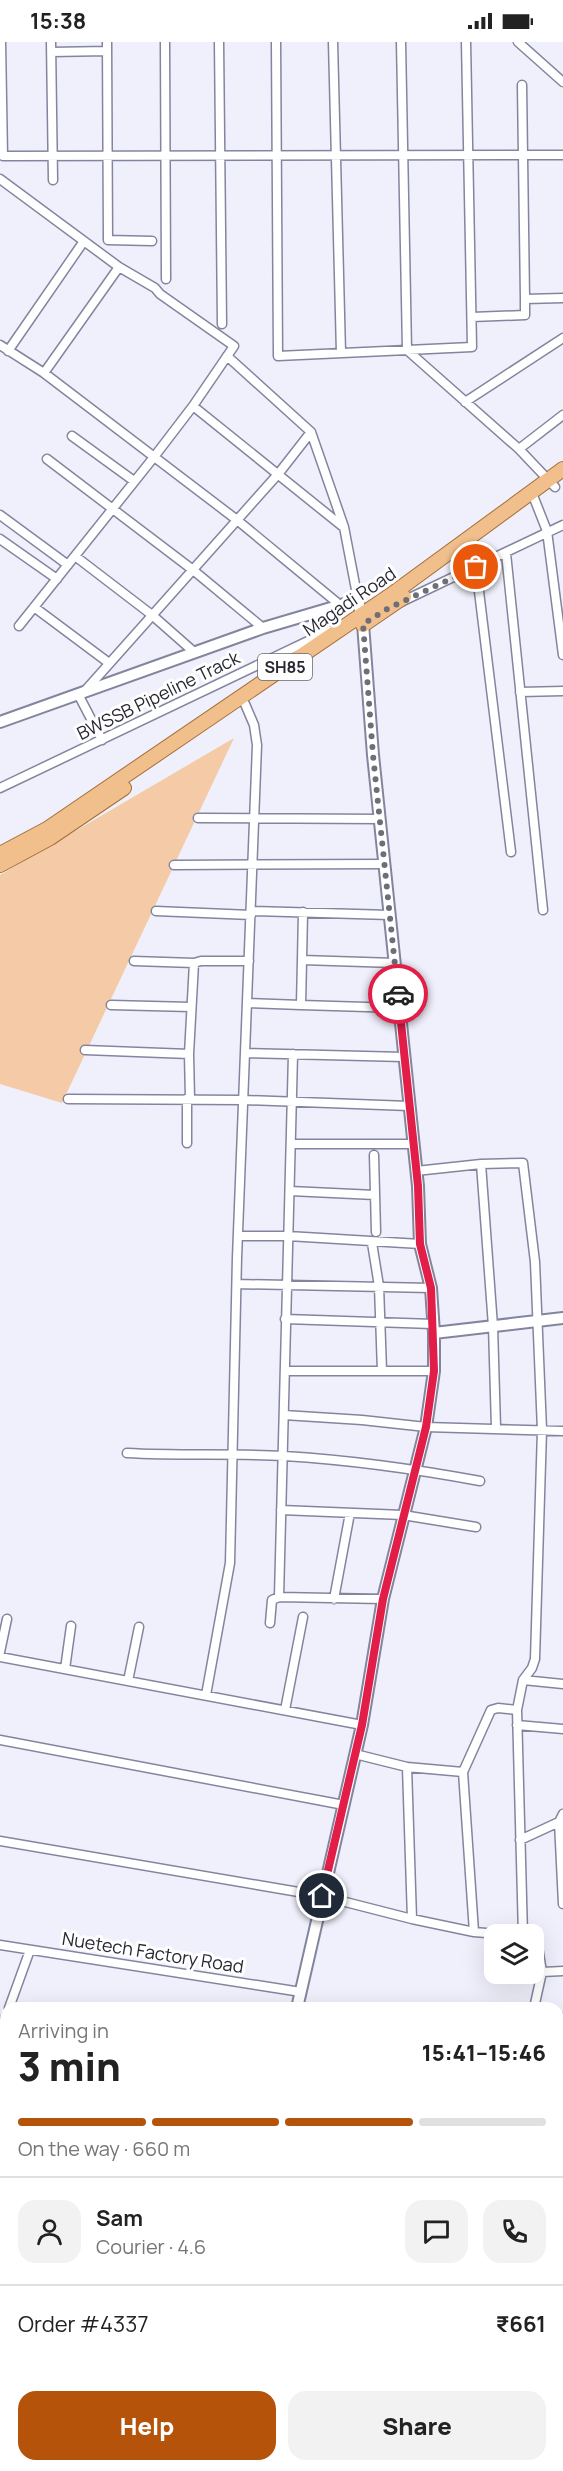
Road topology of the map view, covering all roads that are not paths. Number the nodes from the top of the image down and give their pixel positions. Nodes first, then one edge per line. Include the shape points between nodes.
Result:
1 (1, 42) edge
2 (51, 42) edge
3 (165, 42) edge
4 (219, 42) edge
5 (276, 42) edge
6 (333, 42) edge
7 (400, 42) edge
8 (466, 42) edge
9 (518, 42) edge
10 (107, 46) edge
11 (51, 52) junction
12 (563, 82) edge
13 (522, 85) dead end
14 (563, 155) edge
15 (53, 156) junction
16 (108, 156) junction
17 (165, 156) junction
18 (220, 156) junction
19 (277, 156) junction
20 (336, 156) junction
21 (403, 156) junction
22 (469, 156) junction
23 (523, 156) junction
24 (0, 179) edge
25 (53, 180) dead end
26 (84, 241) junction
27 (152, 241) dead end
28 (119, 267) junction
29 (166, 279) dead end
30 (563, 298) edge
31 (525, 299) junction
32 (472, 317) junction
33 (222, 324) dead end
34 (563, 338) edge
35 (0, 345) edge
36 (407, 350) junction
37 (8, 351) junction
38 (341, 353) junction
39 (228, 356) junction
40 (44, 374) junction
41 (465, 402) junction
42 (193, 406) junction
43 (563, 415) edge
44 (311, 432) junction
45 (72, 436) dead end
46 (519, 449) junction
47 (154, 457) junction
48 (47, 459) dead end
49 (563, 469) edge
50 (279, 473) junction
51 (134, 481) junction
52 (556, 482) edge
53 (534, 496) junction
54 (112, 508) junction
55 (0, 515) edge
56 (237, 520) junction
57 (563, 525) edge
58 (344, 527) junction
59 (547, 531) junction
60 (0, 539) edge
61 (506, 554) junction
62 (75, 556) junction
63 (68, 565) junction
64 (476, 567) junction
65 (193, 570) junction
66 (57, 579) junction
67 (358, 600) junction
68 (340, 605) junction
69 (34, 608) junction
70 (389, 608) junction
71 (153, 615) junction
72 (362, 620) junction
73 (18, 626) dead end
74 (263, 628) junction
75 (194, 652) junction
76 (563, 655) edge
77 (109, 663) junction
78 (563, 691) edge
79 (520, 692) junction
80 (80, 693) junction
81 (245, 704) junction
82 (0, 722) edge
83 (102, 740) junction
84 (0, 788) edge
85 (198, 818) dead end
86 (255, 818) junction
87 (380, 819) junction
88 (511, 852) dead end
89 (0, 854) edge
90 (385, 864) junction
91 (0, 865) edge
92 (174, 865) dead end
93 (253, 866) junction
94 (543, 910) dead end
95 (156, 911) dead end
96 (303, 912) junction
97 (251, 913) junction
98 (390, 915) junction
99 (302, 960) junction
100 (134, 961) dead end
101 (249, 961) junction
102 (194, 963) junction
103 (395, 963) junction
104 (247, 1003) junction
105 (111, 1005) dead end
106 (301, 1005) junction
107 (191, 1007) junction
108 (399, 1008) junction
109 (85, 1050) dead end
110 (245, 1053) junction
111 (189, 1054) junction
112 (293, 1054) junction
113 (404, 1057) junction
114 (68, 1099) dead end
115 (188, 1099) junction
116 (244, 1100) junction
117 (292, 1101) junction
118 (410, 1106) junction
119 (187, 1143) dead end
120 (291, 1144) junction
121 (413, 1144) junction
122 (374, 1155) dead end
123 (481, 1164) junction
124 (416, 1171) junction
125 (290, 1191) junction
126 (375, 1194) junction
127 (375, 1232) dead end
128 (238, 1236) junction
129 (288, 1236) junction
130 (372, 1243) junction
131 (420, 1244) junction
132 (237, 1284) junction
133 (288, 1284) junction
134 (379, 1286) junction
135 (431, 1288) junction
136 (563, 1318) edge
137 (285, 1319) junction
138 (538, 1321) junction
139 (379, 1322) junction
140 (493, 1326) junction
141 (433, 1329) junction
142 (285, 1371) junction
143 (382, 1371) junction
144 (434, 1371) junction
145 (284, 1415) junction
146 (426, 1427) junction
147 (496, 1428) junction
148 (542, 1430) junction
149 (563, 1431) edge
150 (127, 1453) dead end
151 (231, 1456) junction
152 (282, 1456) junction
153 (415, 1469) junction
154 (480, 1481) dead end
155 (281, 1510) junction
156 (350, 1513) junction
157 (403, 1515) junction
158 (476, 1527) dead end
159 (279, 1598) junction
160 (334, 1599) junction
161 (383, 1599) junction
162 (303, 1617) dead end
163 (7, 1619) dead end
164 (270, 1623) dead end
165 (71, 1626) dead end
166 (139, 1627) dead end
167 (0, 1652) edge
168 (0, 1657) edge
169 (64, 1669) junction
170 (523, 1680) junction
171 (128, 1681) junction
172 (563, 1684) edge
173 (206, 1695) junction
174 (285, 1710) junction
175 (517, 1710) junction
176 (362, 1725) junction
177 (517, 1725) junction
178 (563, 1729) edge
179 (0, 1740) edge
180 (354, 1754) junction
181 (407, 1767) junction
182 (463, 1772) junction
183 (344, 1805) junction
184 (561, 1818) edge
185 (0, 1840) edge
186 (520, 1840) junction
187 (322, 1896) junction
188 (563, 1904) edge
189 (412, 1919) junction
190 (523, 1924) edge
191 (474, 1932) junction
192 (484, 1933) edge
193 (0, 1945) edge
194 (30, 1950) junction
195 (563, 1971) edge
196 (544, 1972) edge
197 (539, 1984) edge
198 (300, 1992) junction
199 (11, 2002) edge
200 (298, 2002) edge
201 (535, 2002) edge

1 - 15 street via 3,156
2 - 11 street
3 - 17 street
4 - 18 street
5 - 19 street
6 - 20 street
7 - 21 street
8 - 22 street
9 - 12 street
10 - 11 street
10 - 16 street
11 - 15 street
13 - 23 street
14 - 23 street
15 - 16 street
15 - 25 street
16 - 17 street
16 - 27 street via 108,240
17 - 18 street
17 - 29 street
18 - 19 street
18 - 33 street
19 - 20 street
19 - 38 street via 278,356
20 - 21 street
20 - 38 street
21 - 22 street
21 - 36 street
22 - 23 street
22 - 32 street
23 - 31 street
24 - 26 street
26 - 28 street
26 - 37 street
28 - 39 street via 155,288 234,346
28 - 40 street
30 - 31 street
31 - 32 street via 525,315
32 - 36 street via 472,347
34 - 41 street
35 - 37 street
36 - 38 street
36 - 41 street
37 - 40 street
39 - 42 street
39 - 44 street
40 - 47 street
41 - 46 street
42 - 47 street
42 - 50 street
43 - 46 street
44 - 50 street
44 - 58 street
45 - 51 street
46 - 52 street
47 - 51 street
47 - 56 street
48 - 54 street
49 - 52 main road, Magadi Road / SH85
50 - 56 street
50 - 58 street
51 - 54 street
52 - 53 main road, Magadi Road / SH85
53 - 59 street
53 - 70 main road, Magadi Road / SH85
53 - 72 main road, Magadi Road / SH85
54 - 62 street
54 - 65 street
55 - 63 street
56 - 65 street
56 - 68 street
57 - 59 street
58 - 67 street
59 - 61 street
59 - 76 street
60 - 66 street
61 - 64 street
61 - 79 street
62 - 63 street
62 - 71 street
63 - 66 street
64 - 70 street
64 - 88 street
65 - 71 street
65 - 74 street
66 - 69 street
67 - 68 street
67 - 72 street
68 - 74 street
69 - 73 street
69 - 77 street
70 - 72 main road, Magadi Road / SH85
71 - 75 street
71 - 77 street
72 - 81 main road, Magadi Road / SH85
72 - 83 street, BWSSB Pipeline Track
72 - 87 street
72 - 89 main road, Magadi Road / SH85 via 47,829
74 - 75 street
75 - 80 street
77 - 80 street
78 - 79 street
79 - 94 street
80 - 82 street
80 - 83 street
81 - 86 street via 257,746
81 - 91 main road, Magadi Road / SH85 via 51,838
83 - 84 street, BWSSB Pipeline Track
85 - 86 street
86 - 87 street
86 - 93 street
87 - 90 street
90 - 93 street
90 - 98 street
92 - 93 street
93 - 97 street
95 - 97 street
96 - 97 street
96 - 98 street
96 - 99 street
97 - 101 street
98 - 103 street
99 - 103 street
99 - 106 street
100 - 102 street
101 - 102 street
101 - 104 street
102 - 107 street
103 - 108 street
104 - 106 street
104 - 110 street
105 - 107 street
106 - 108 street
107 - 111 street
108 - 113 street
109 - 111 street
110 - 112 street
110 - 116 street
111 - 115 street
112 - 113 street
112 - 117 street
113 - 118 street
114 - 115 street
115 - 116 street
115 - 119 street
116 - 117 street
116 - 128 street
117 - 118 street
117 - 120 street
118 - 121 street
120 - 121 street
120 - 125 street
121 - 124 street
122 - 126 street
123 - 124 street
123 - 138 street via 525,1165
123 - 140 street
124 - 131 street
125 - 126 street
125 - 129 street
126 - 127 street
128 - 129 street
128 - 132 street
129 - 130 street
129 - 133 street
130 - 131 street
130 - 134 street
131 - 135 street
132 - 133 street
132 - 151 street
133 - 134 street
133 - 137 street
134 - 135 street
134 - 139 street
135 - 141 street
136 - 138 street
137 - 139 street
137 - 142 street
138 - 140 street
138 - 148 street
139 - 141 street
139 - 143 street
140 - 141 street
140 - 147 street
141 - 144 street
142 - 143 street
142 - 145 street
143 - 144 street
144 - 146 street
145 - 146 street
145 - 152 street
146 - 147 street
146 - 153 street
147 - 148 street
148 - 149 street
148 - 170 street via 535,1659
150 - 151 street
151 - 152 street
151 - 173 street via 230,1563
152 - 153 street
152 - 155 street
153 - 154 street
153 - 157 street
155 - 156 street
155 - 159 street
156 - 157 street
156 - 160 street
157 - 158 street
157 - 161 street
159 - 160 street
159 - 164 street via 272,1600
160 - 161 street
161 - 176 street
162 - 174 street
163 - 167 street
165 - 169 street
166 - 171 street
168 - 169 street
169 - 171 street
170 - 172 street
170 - 175 street
171 - 173 street
173 - 174 street
174 - 176 street
175 - 177 street
175 - 182 street via 491,1710
176 - 180 street
177 - 178 street
177 - 186 street
179 - 183 street
180 - 181 street
180 - 183 street
181 - 182 street
181 - 189 street
182 - 191 street
183 - 187 street
184 - 186 street
184 - 188 street
185 - 187 street
186 - 190 street
187 - 189 street
187 - 198 street
189 - 191 street
191 - 192 street
193 - 194 street, Nuetech Factory Road
194 - 198 street, Nuetech Factory Road
194 - 199 street
195 - 196 street
197 - 201 street
198 - 200 street

